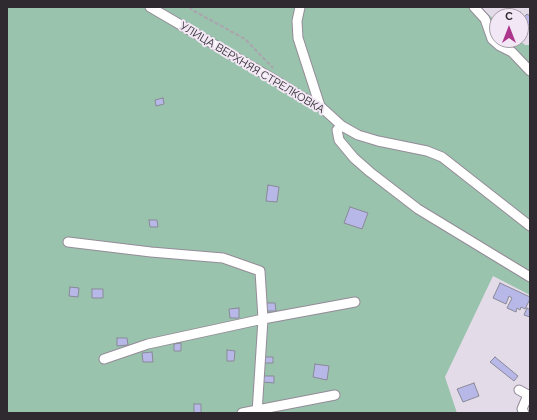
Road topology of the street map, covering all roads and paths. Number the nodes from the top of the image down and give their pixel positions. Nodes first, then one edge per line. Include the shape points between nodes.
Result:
1 (150, 7) edge
2 (188, 7) edge
3 (300, 7) edge
4 (474, 7) edge
5 (530, 71) edge
6 (280, 83) junction
7 (320, 106) junction
8 (342, 126) junction
9 (530, 226) edge
10 (68, 242) dead end
11 (530, 277) edge
12 (355, 302) dead end
13 (263, 319) junction
14 (104, 359) dead end
15 (519, 390) dead end
16 (529, 395) edge
17 (335, 396) dead end
18 (257, 411) edge
19 (242, 413) edge
20 (524, 413) edge

1 - 6 street, УЛИЦА ВЕРХНЯЯ СТРЕЛКОВКА
2 - 6 path via 245,39 273,68
3 - 7 street via 297,21 298,38
4 - 5 street via 485,19 492,39 512,52
6 - 7 street, УЛИЦА ВЕРХНЯЯ СТРЕЛКОВКА
7 - 8 street, УЛИЦА ВЕРХНЯЯ СТРЕЛКОВКА
8 - 9 street, УЛИЦА ВЕРХНЯЯ СТРЕЛКОВКА via 358,135 442,157
8 - 11 street via 337,130 339,140 370,172 418,209
10 - 13 street via 223,258 260,271
12 - 13 street
13 - 14 street via 148,344
13 - 18 street
15 - 16 street
16 - 20 street via 522,409
17 - 18 street
18 - 19 street

